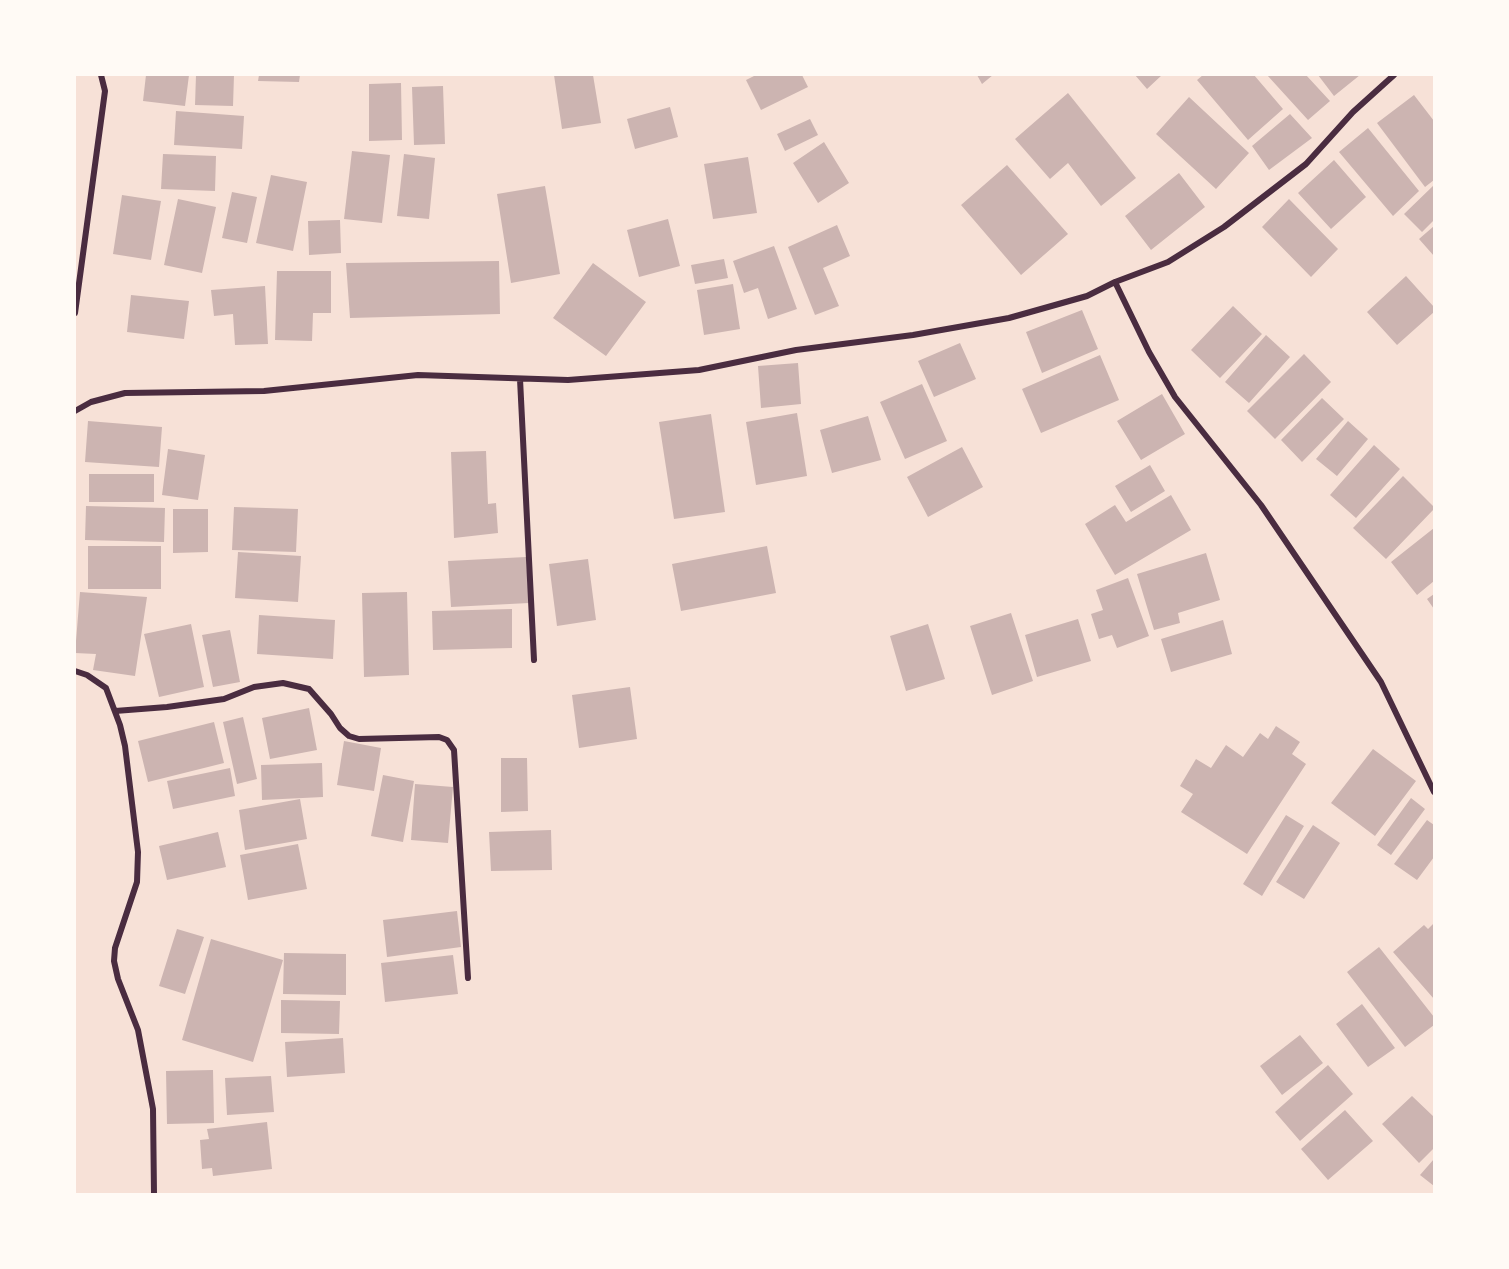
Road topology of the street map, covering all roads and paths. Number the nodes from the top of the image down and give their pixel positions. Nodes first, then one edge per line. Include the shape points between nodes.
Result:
1 (101, 75) edge
2 (1394, 75) edge
3 (1115, 282) junction
4 (75, 314) edge
5 (520, 379) junction
6 (75, 411) edge
7 (534, 660) dead end
8 (75, 671) edge
9 (115, 711) junction
10 (1434, 792) edge
11 (468, 978) dead end
12 (154, 1194) edge

1 - 4 street via 105,91
2 - 3 street via 1353,112 1306,164 1224,227 1168,262
3 - 5 street via 1087,296 1009,318 796,350 699,370 568,381
3 - 10 street via 1175,396 1260,506 1381,682
5 - 6 street via 418,375 264,391 125,393 91,402
5 - 7 street
8 - 9 street via 106,688
9 - 11 street via 224,699 254,687 283,683 309,689 349,736 447,740 454,750
9 - 12 street via 125,746 138,852 137,882 114,961 138,1030 153,1109

